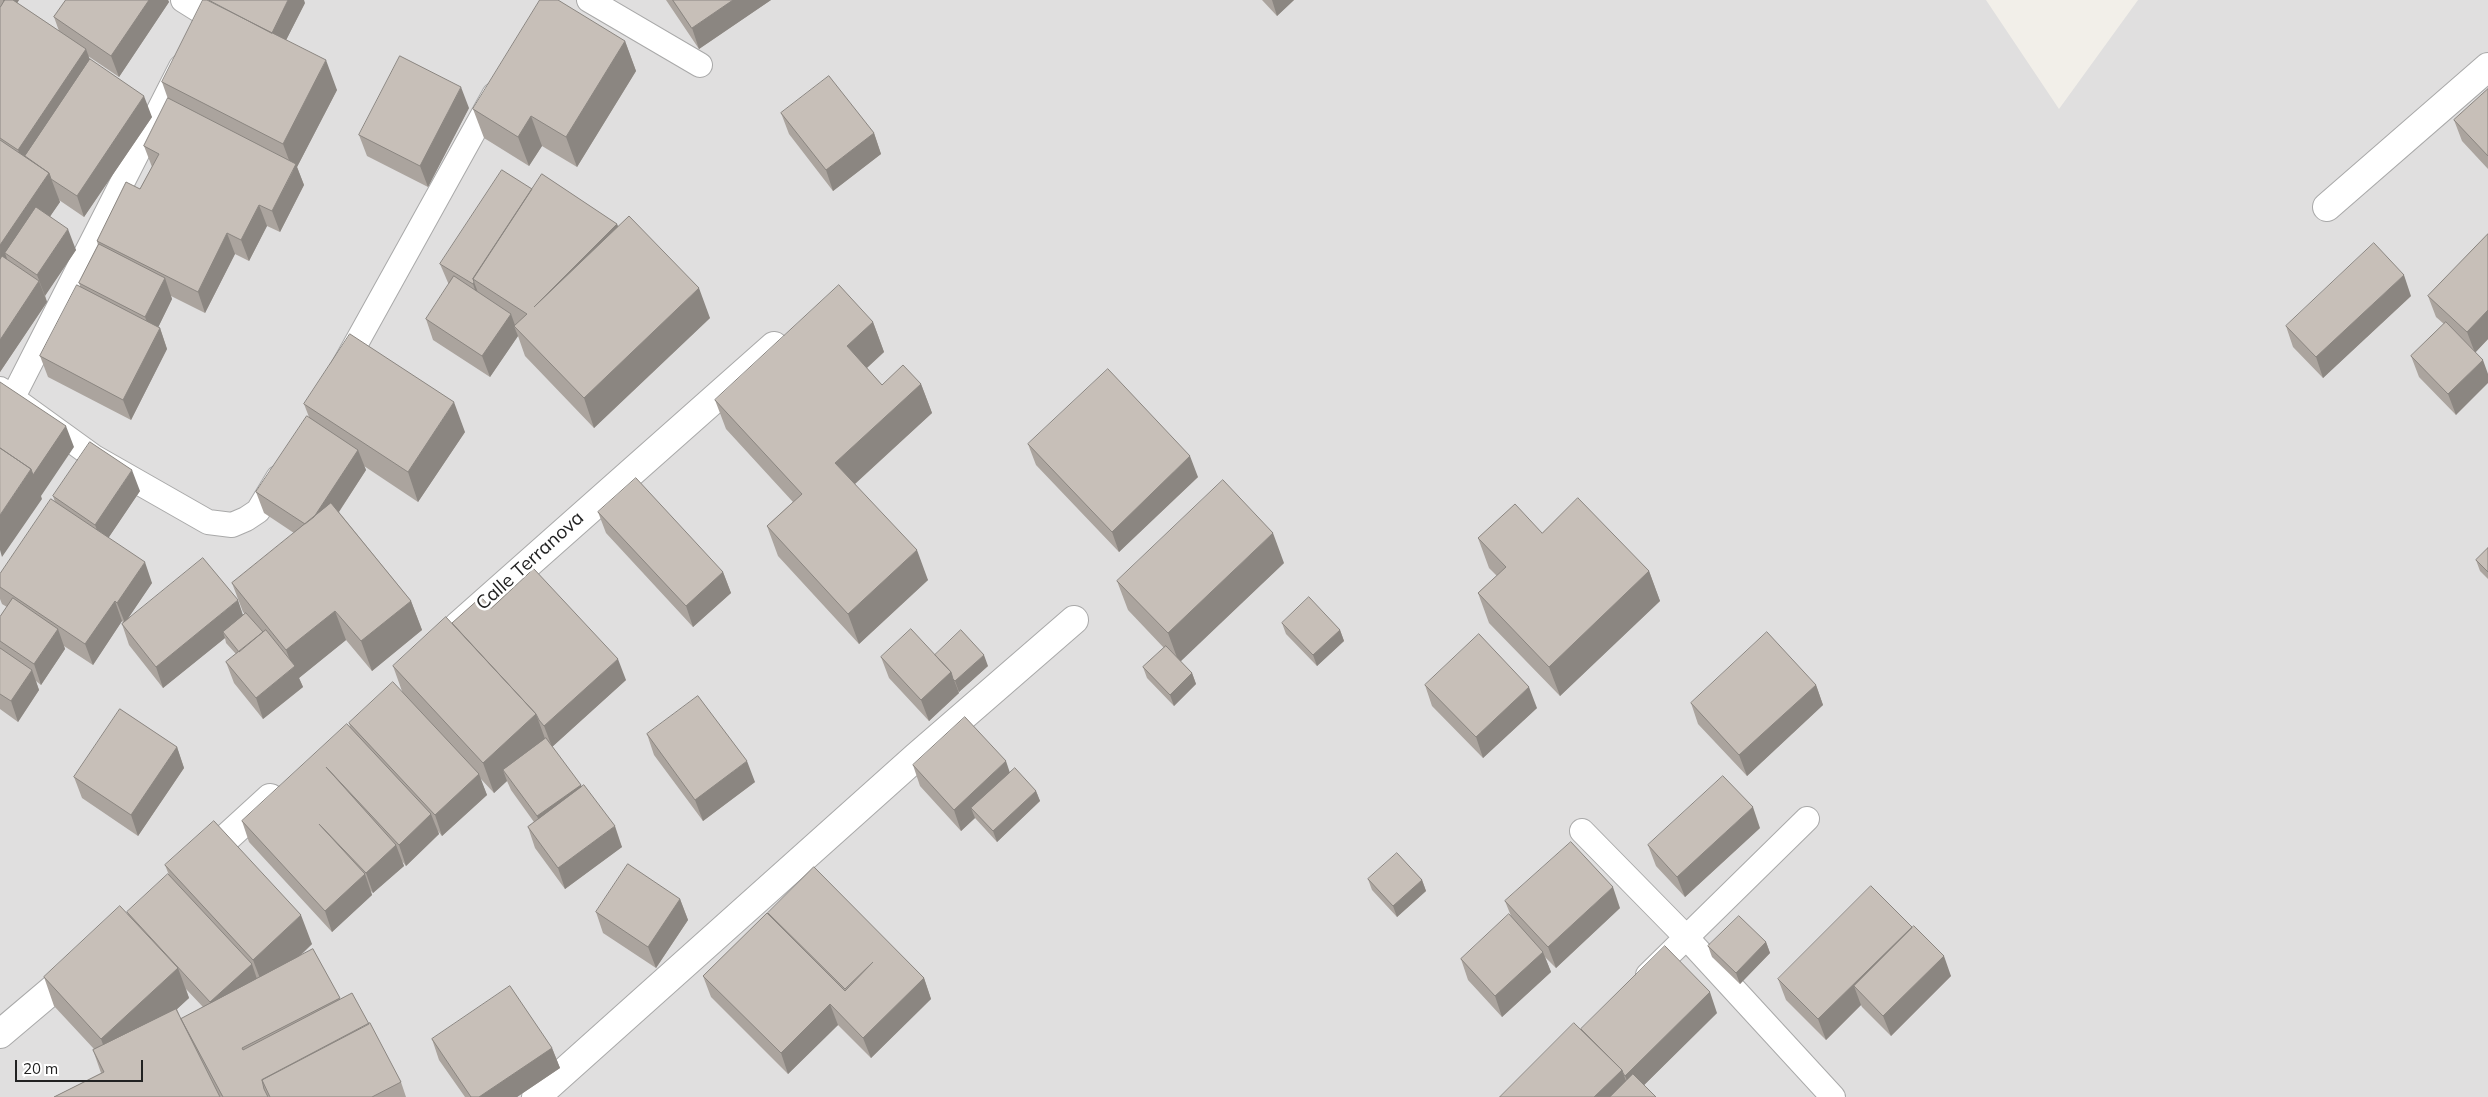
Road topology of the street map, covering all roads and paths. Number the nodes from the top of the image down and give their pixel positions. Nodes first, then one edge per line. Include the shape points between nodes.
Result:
1 (183, 0) edge
2 (588, 0) edge
3 (203, 24) edge
4 (700, 66) dead end
5 (2488, 66) edge
6 (504, 78) edge
7 (2327, 207) dead end
8 (793, 329) edge
9 (331, 387) edge
10 (7, 393) edge
11 (287, 462) edge
12 (1074, 620) dead end
13 (436, 646) edge
14 (290, 780) edge
15 (1807, 819) dead end
16 (1582, 832) dead end
17 (180, 880) edge
18 (1685, 936) junction
19 (93, 955) edge
20 (1631, 992) edge
21 (0, 1034) edge
22 (536, 1097) edge
23 (1833, 1097) edge

1 - 3 lane
2 - 4 lane
3 - 10 lane
5 - 7 street
6 - 9 lane
8 - 13 street, Calle Terranova
10 - 11 lane via 89,465 196,517 220,525 232,524 258,511
12 - 22 street
14 - 17 street
15 - 18 lane
16 - 18 lane
18 - 20 lane
18 - 23 lane
19 - 21 street

